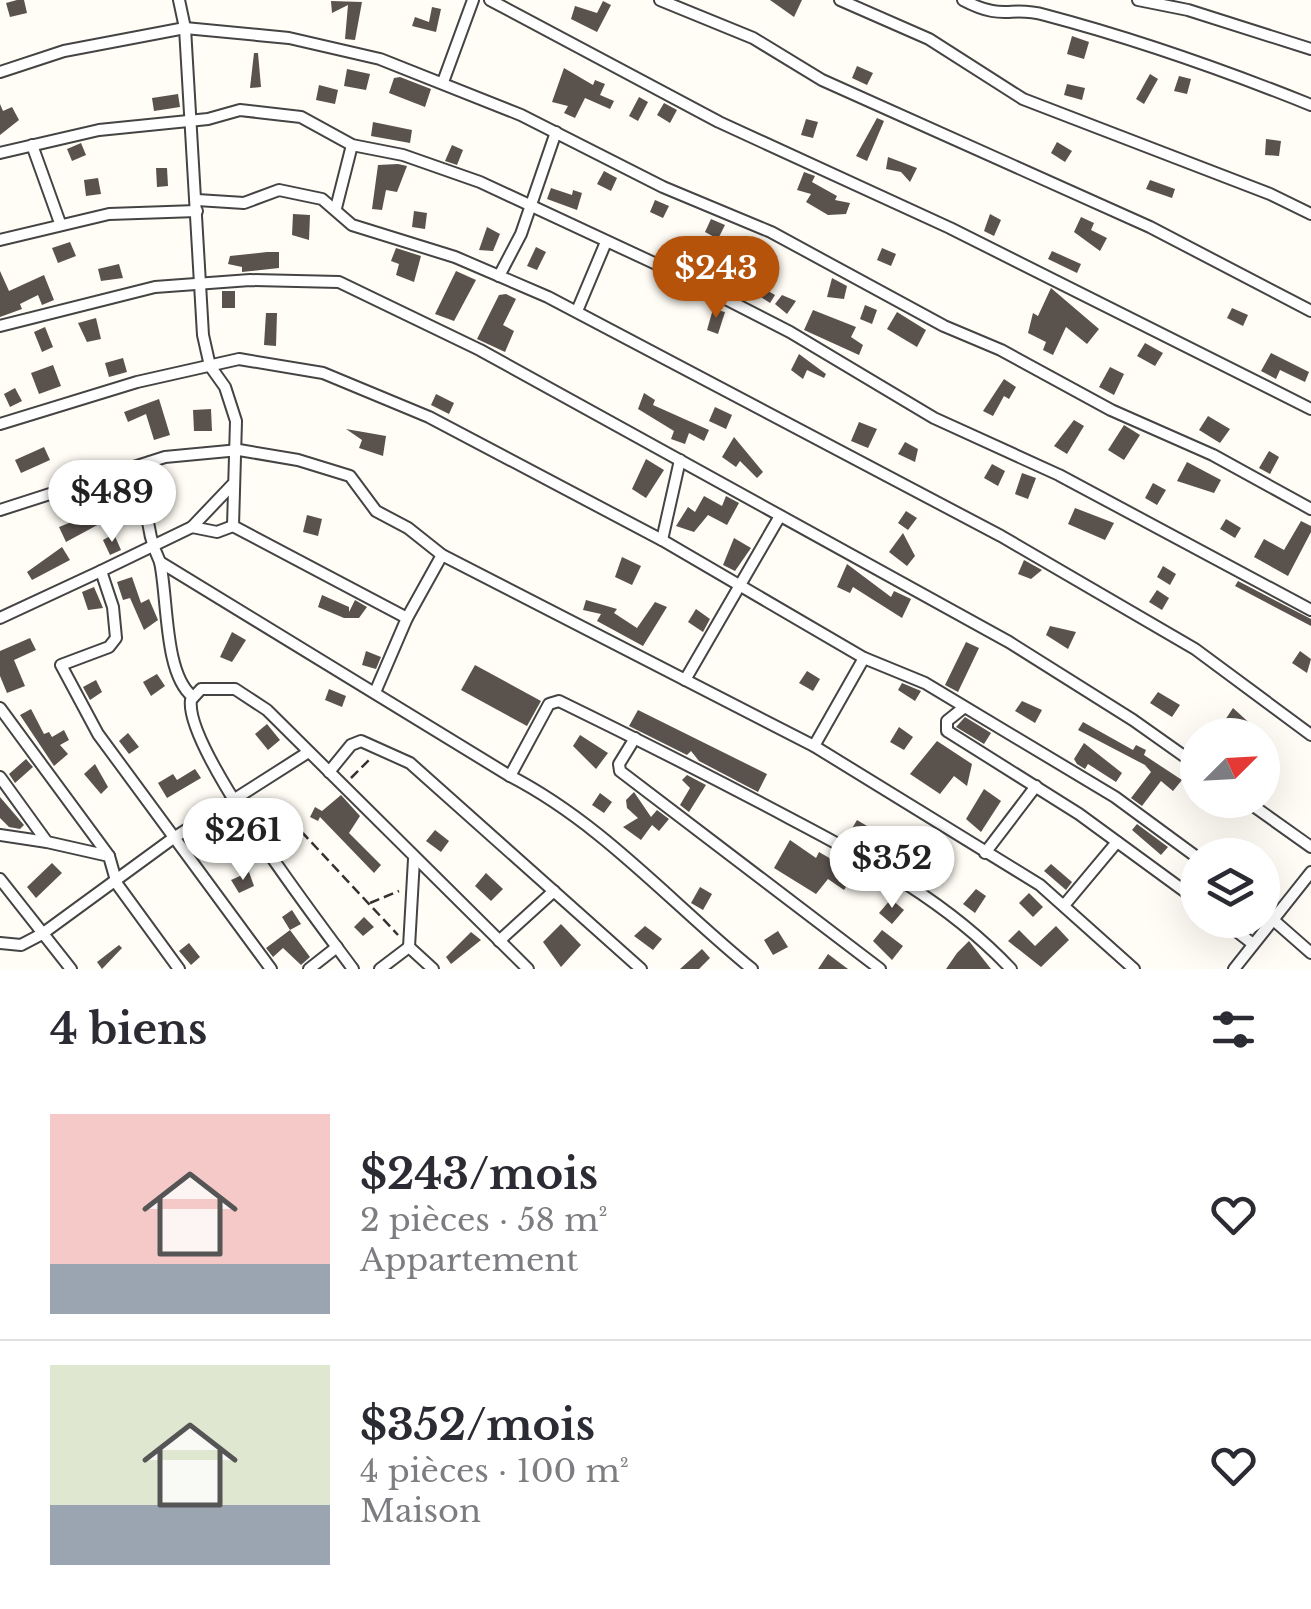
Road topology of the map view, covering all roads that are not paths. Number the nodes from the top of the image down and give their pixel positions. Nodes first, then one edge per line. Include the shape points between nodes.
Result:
1 (179, 0) edge
2 (473, 0) edge
3 (490, 0) edge
4 (660, 0) edge
5 (840, 0) edge
6 (963, 0) edge
7 (1022, 0) edge
8 (1138, 0) edge
9 (1018, 13) junction
10 (186, 28) junction
11 (1311, 49) edge
12 (0, 72) edge
13 (443, 82) junction
14 (1311, 105) edge
15 (190, 120) junction
16 (556, 132) junction
17 (32, 145) junction
18 (352, 145) junction
19 (0, 153) edge
20 (197, 205) junction
21 (528, 207) junction
22 (336, 208) junction
23 (1311, 214) edge
24 (60, 223) junction
25 (0, 240) edge
26 (606, 242) junction
27 (499, 276) junction
28 (200, 283) junction
29 (578, 311) junction
30 (1311, 311) edge
31 (0, 326) edge
32 (210, 366) junction
33 (0, 408) edge
34 (1311, 408) edge
35 (3, 423) edge
36 (239, 450) junction
37 (680, 460) junction
38 (150, 462) junction
39 (232, 485) junction
40 (0, 510) edge
41 (1311, 510) edge
42 (780, 516) junction
43 (232, 526) junction
44 (192, 527) junction
45 (662, 540) junction
46 (154, 548) junction
47 (442, 555) junction
48 (160, 562) junction
49 (101, 571) junction
50 (739, 587) junction
51 (1311, 610) edge
52 (0, 618) edge
53 (407, 618) junction
54 (864, 658) junction
55 (685, 680) junction
56 (376, 690) junction
57 (192, 696) junction
58 (0, 708) edge
59 (962, 709) junction
60 (1311, 735) edge
61 (636, 738) junction
62 (814, 746) junction
63 (308, 753) junction
64 (1180, 754) edge
65 (329, 772) junction
66 (510, 776) junction
67 (0, 777) edge
68 (1036, 786) junction
69 (233, 800) junction
70 (1270, 818) edge
71 (0, 835) edge
72 (172, 840) junction
73 (47, 842) junction
74 (1117, 842) junction
75 (1180, 845) edge
76 (1311, 848) edge
77 (984, 853) junction
78 (109, 856) junction
79 (414, 859) junction
80 (1311, 872) edge
81 (115, 878) junction
82 (0, 879) edge
83 (1180, 888) edge
84 (554, 891) junction
85 (1280, 902) edge
86 (1066, 903) junction
87 (1280, 926) edge
88 (42, 934) junction
89 (1245, 938) edge
90 (1256, 938) edge
91 (499, 941) junction
92 (0, 943) edge
93 (1253, 944) junction
94 (337, 947) junction
95 (409, 947) junction
96 (1311, 953) edge
97 (1236, 968) edge
98 (70, 969) edge
99 (179, 969) edge
100 (271, 969) edge
101 (309, 969) edge
102 (354, 969) edge
103 (380, 969) edge
104 (433, 969) edge
105 (528, 969) edge
106 (641, 969) edge
107 (752, 969) edge
108 (879, 969) edge
109 (1011, 969) edge
110 (1134, 969) edge

1 - 10 street
2 - 13 street
3 - 34 street via 702,114 950,228
4 - 30 street via 1150,227
5 - 23 street via 928,39 1023,100
6 - 9 street via 986,13
7 - 9 street
8 - 11 street
9 - 14 street via 1041,13 1202,62
10 - 12 street via 64,51
10 - 13 street via 289,38 360,53
10 - 15 street
13 - 16 street
15 - 17 street
15 - 18 street via 240,110 292,114
15 - 20 street
16 - 21 street
16 - 41 street via 662,187 771,232
17 - 19 street
17 - 24 street
18 - 21 street via 436,165
18 - 22 street
20 - 22 street via 244,203 289,190
20 - 24 street
20 - 28 street
21 - 26 street
21 - 27 street
22 - 27 street via 352,224
24 - 25 street
26 - 29 street
26 - 51 street via 790,332 934,418 1074,483
27 - 29 street
28 - 31 street via 140,290
28 - 32 street
28 - 37 street via 339,282
29 - 60 street via 1001,536 1195,649
32 - 35 street
32 - 36 street via 234,407
32 - 45 street via 250,358 364,388 430,416
33 - 35 street
36 - 38 street
36 - 39 street
36 - 47 street via 350,476 376,511
37 - 42 street
37 - 45 street
38 - 40 street
38 - 46 street via 145,492
39 - 43 street
39 - 44 street
42 - 50 street
42 - 64 street via 1058,670
43 - 44 street via 217,532
43 - 53 street
44 - 46 street
45 - 50 street
46 - 48 street
46 - 49 street
47 - 53 street
47 - 55 street
48 - 56 street
48 - 57 street via 174,667
49 - 52 street
49 - 72 street via 116,638 61,665 90,721
50 - 54 street
50 - 55 street
53 - 56 street
54 - 59 street via 925,682
54 - 62 street
55 - 62 street
56 - 66 street
57 - 63 street via 207,687 235,690 267,710
57 - 69 street via 192,716
58 - 78 street
59 - 68 street via 947,721 946,731
59 - 75 street via 1098,787
61 - 66 street via 555,700
61 - 108 street via 620,771
61 - 109 street via 906,881
62 - 77 street
63 - 65 street
63 - 69 street
65 - 79 street
65 - 84 street via 357,742 395,754
66 - 107 street via 548,795 628,856
67 - 73 street
68 - 74 street
68 - 77 street
69 - 72 street
69 - 94 street
70 - 76 street
71 - 73 street
72 - 81 street
72 - 100 street
73 - 78 street
74 - 83 street
74 - 86 street
77 - 86 street
78 - 81 street
79 - 91 street
79 - 95 street
80 - 85 street
81 - 88 street
81 - 99 street
82 - 88 street
84 - 91 street
84 - 106 street
86 - 110 street
87 - 96 street
88 - 92 street via 22,945
88 - 98 street
89 - 93 street
90 - 93 street
91 - 105 street
93 - 97 street
94 - 101 street
94 - 102 street
95 - 103 street
95 - 104 street

